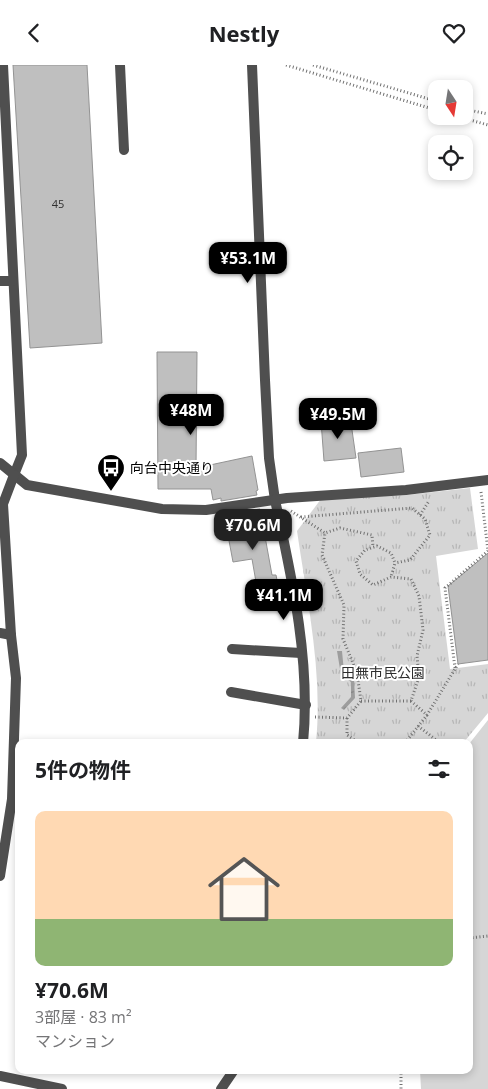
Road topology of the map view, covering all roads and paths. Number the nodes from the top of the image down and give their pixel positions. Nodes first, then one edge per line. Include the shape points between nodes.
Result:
1 (3, 65) edge
2 (120, 65) edge
3 (252, 65) edge
4 (286, 65) edge
5 (312, 65) edge
6 (428, 99) edge
7 (428, 108) edge
8 (473, 111) edge
9 (488, 114) edge
10 (473, 121) edge
11 (488, 125) edge
12 (124, 150) dead end
13 (0, 281) edge
14 (12, 281) junction
15 (0, 463) edge
16 (14, 475) junction
17 (484, 481) edge
18 (275, 500) junction
19 (291, 510) dead end
20 (301, 517) junction
21 (325, 533) junction
22 (373, 547) junction
23 (488, 551) edge
24 (395, 563) junction
25 (392, 577) junction
26 (0, 633) edge
27 (11, 635) junction
28 (232, 649) dead end
29 (301, 653) junction
30 (458, 664) dead end
31 (455, 668) junction
32 (231, 692) dead end
33 (360, 701) junction
34 (411, 701) junction
35 (306, 705) junction
36 (427, 715) junction
37 (305, 716) junction
38 (347, 718) junction
39 (418, 726) junction
40 (16, 739) edge
41 (303, 739) edge
42 (353, 739) edge
43 (408, 739) edge
44 (435, 739) edge
45 (15, 760) edge
46 (0, 876) edge
47 (488, 936) edge
48 (473, 938) edge
49 (231, 1074) edge
50 (401, 1074) edge
51 (0, 1075) edge
52 (62, 1089) edge
53 (221, 1089) edge
54 (401, 1089) edge

1 - 14 street
2 - 12 street
3 - 18 street via 269,458
4 - 7 path
5 - 6 path
8 - 9 path
10 - 11 path
13 - 14 street
14 - 16 street via 22,455
15 - 16 street
16 - 18 street via 27,485 162,509 206,510
16 - 27 street via 3,504
17 - 18 street
17 - 23 path
18 - 29 street via 293,590
19 - 20 path
20 - 21 path
20 - 24 path via 412,508 425,519 430,535 410,560
21 - 22 path via 340,528 372,535
21 - 33 path via 322,555 344,605 343,639 357,673
22 - 24 path via 391,553
22 - 25 path via 365,550 356,561 360,574 373,585
23 - 31 path via 444,587
24 - 25 path
25 - 34 path via 411,579 419,596 423,630 416,656 420,677
26 - 27 street
27 - 40 street via 16,678
28 - 29 street
29 - 35 street
30 - 31 path
31 - 36 path
32 - 35 street
33 - 34 path
33 - 38 path
34 - 36 path
35 - 37 street
36 - 39 path
37 - 38 path
37 - 41 street
38 - 42 path via 347,735
39 - 43 path
39 - 44 path
45 - 46 street
47 - 48 path
49 - 53 street
50 - 54 path
51 - 52 street

